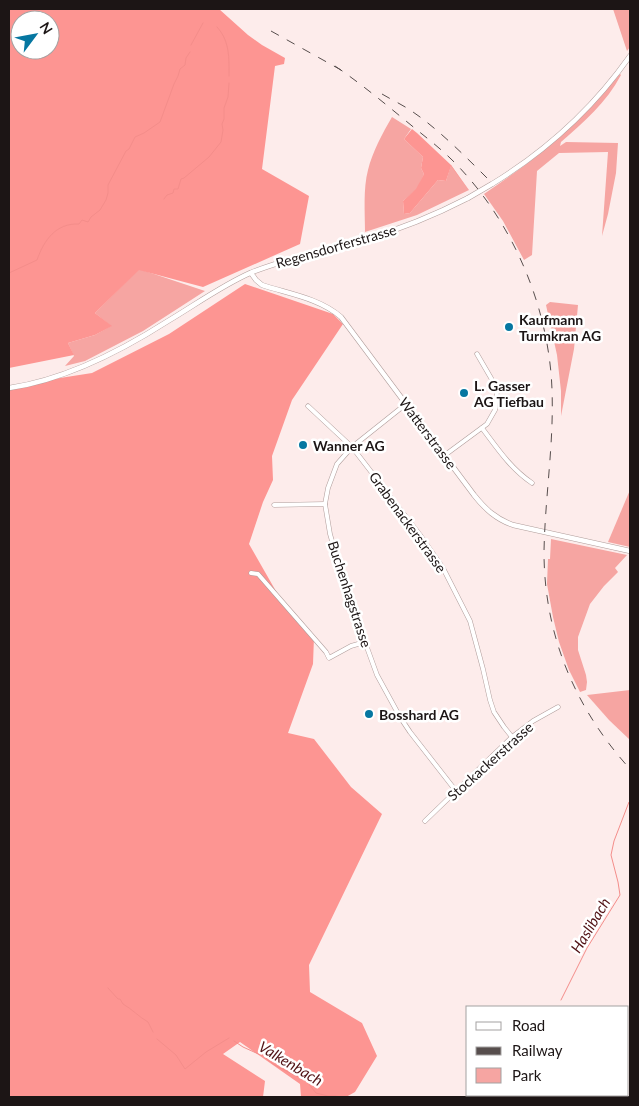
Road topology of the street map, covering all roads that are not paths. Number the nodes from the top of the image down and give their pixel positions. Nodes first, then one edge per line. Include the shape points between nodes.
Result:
1 (630, 56) edge
2 (251, 273) junction
3 (477, 354) dead end
4 (9, 388) edge
5 (406, 404) junction
6 (308, 406) dead end
7 (482, 428) junction
8 (352, 447) junction
9 (444, 455) junction
10 (532, 483) dead end
11 (325, 504) junction
12 (274, 505) dead end
13 (630, 551) edge
14 (251, 573) dead end
15 (365, 642) junction
16 (558, 708) dead end
17 (512, 738) junction
18 (456, 791) junction
19 (425, 821) dead end

1 - 2 street, Regensdorferstrasse, bridge via 570,125 516,169 468,198 395,230
2 - 4 street, Regensdorferstrasse via 111,353 50,378
2 - 5 street, Watterstrasse via 262,285 322,304 335,312
3 - 7 street via 497,392 495,410
5 - 8 street, Buchenhagstrasse
5 - 9 street, Watterstrasse
6 - 8 street, Grabenackerstrasse
7 - 9 street
7 - 10 street via 510,465
8 - 11 street, Buchenhagstrasse via 338,464
8 - 17 street, Grabenackerstrasse via 443,568 470,620 494,712
9 - 13 street, Watterstrasse via 481,504 505,522
11 - 12 street
11 - 15 street, Buchenhagstrasse via 343,579
14 - 15 street via 258,574 329,658
15 - 18 street, Buchenhagstrasse via 377,675 400,717
16 - 17 street, Stockackerstrasse via 533,721
17 - 18 street, Stockackerstrasse
18 - 19 street, Stockackerstrasse

